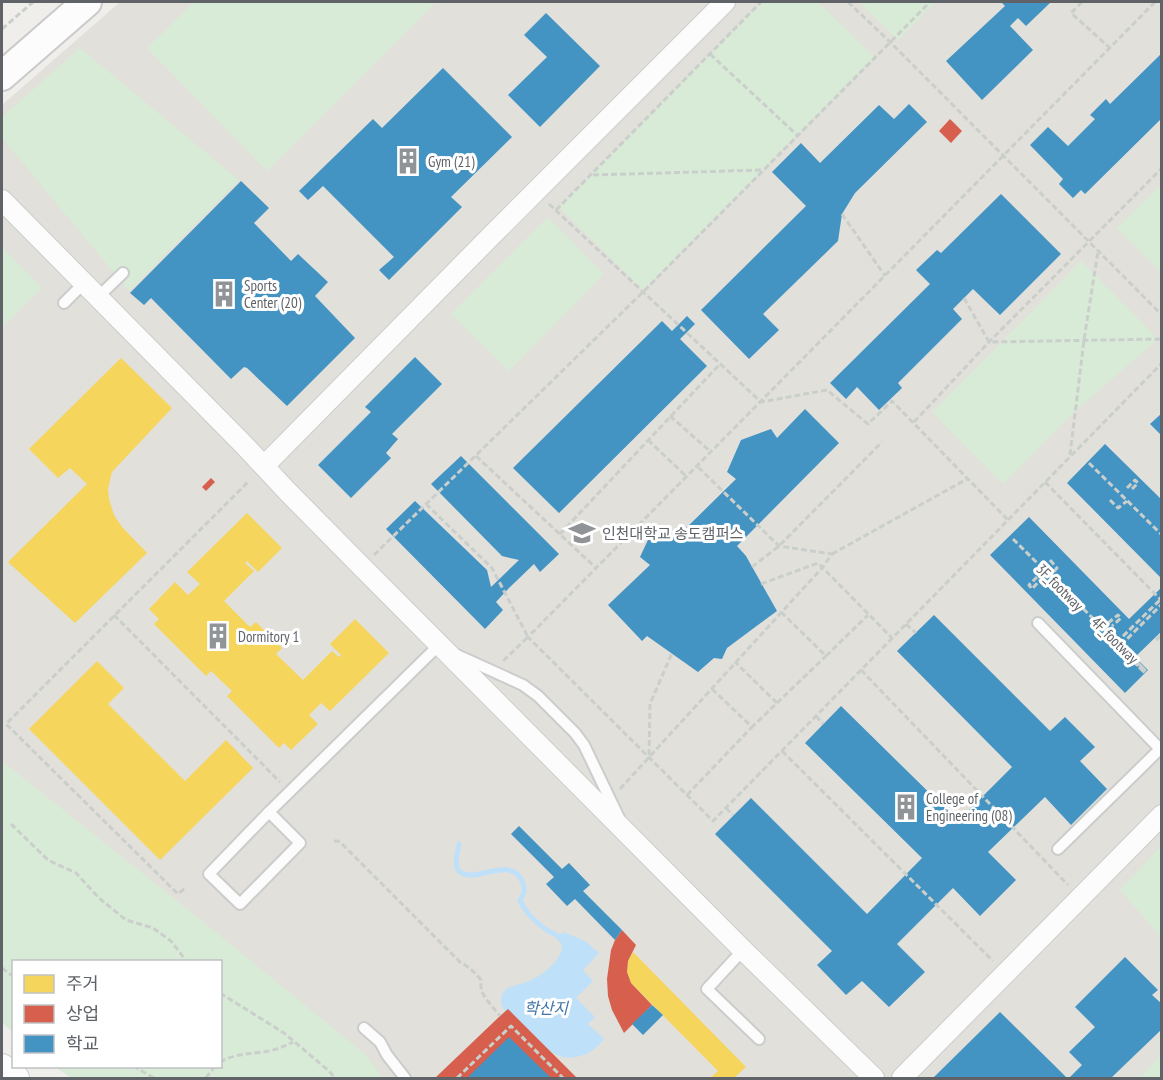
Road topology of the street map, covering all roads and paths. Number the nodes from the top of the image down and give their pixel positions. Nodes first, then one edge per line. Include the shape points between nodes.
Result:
1 (33, 2) edge
2 (60, 2) edge
3 (87, 2) edge
4 (706, 2) edge
5 (725, 2) edge
6 (760, 2) edge
7 (848, 2) edge
8 (930, 2) edge
9 (1081, 2) edge
10 (1155, 2) edge
11 (702, 24) junction
12 (2, 29) edge
13 (890, 42) junction
14 (1110, 48) junction
15 (2, 53) edge
16 (710, 54) junction
17 (2, 76) edge
18 (797, 135) dead end
19 (1004, 156) junction
20 (1161, 169) edge
21 (764, 170) junction
22 (591, 175) junction
23 (536, 191) junction
24 (2, 200) edge
25 (556, 210) junction
26 (842, 214) dead end
27 (1089, 242) junction
28 (1098, 250) junction
29 (123, 273) dead end
30 (885, 276) junction
31 (84, 283) junction
32 (643, 292) junction
33 (98, 297) junction
34 (964, 298) dead end
35 (64, 303) dead end
36 (1161, 315) edge
37 (1161, 339) edge
38 (1084, 340) junction
39 (989, 342) junction
40 (1161, 363) edge
41 (720, 364) junction
42 (761, 402) junction
43 (670, 416) junction
44 (913, 423) junction
45 (648, 440) junction
46 (882, 442) dead end
47 (711, 452) junction
48 (476, 456) junction
49 (1070, 457) junction
50 (1089, 463) dead end
51 (264, 466) junction
52 (697, 466) junction
53 (687, 476) junction
54 (1105, 478) dead end
55 (968, 479) junction
56 (249, 481) dead end
57 (1045, 482) junction
58 (1118, 493) dead end
59 (1110, 500) dead end
60 (426, 504) junction
61 (1008, 520) junction
62 (560, 534) junction
63 (1161, 536) edge
64 (1013, 539) dead end
65 (779, 546) junction
66 (832, 554) junction
67 (1050, 560) dead end
68 (362, 567) junction
69 (596, 567) junction
70 (752, 567) dead end
71 (822, 568) junction
72 (1042, 568) dead end
73 (761, 584) dead end
74 (1161, 600) edge
75 (781, 612) junction
76 (868, 614) junction
77 (114, 615) junction
78 (1038, 623) dead end
79 (1108, 623) dead end
80 (906, 624) junction
81 (1112, 626) dead end
82 (916, 633) dead end
83 (1161, 635) edge
84 (528, 637) junction
85 (892, 638) junction
86 (1156, 640) dead end
87 (1117, 644) junction
88 (443, 648) junction
89 (1125, 652) dead end
90 (672, 653) dead end
91 (826, 656) junction
92 (1130, 658) dead end
93 (735, 662) junction
94 (861, 670) junction
95 (494, 671) junction
96 (1144, 673) dead end
97 (711, 688) junction
98 (777, 703) junction
99 (816, 716) junction
100 (823, 724) dead end
101 (752, 728) junction
102 (1161, 750) edge
103 (782, 751) junction
104 (649, 756) junction
105 (262, 764) dead end
106 (687, 795) junction
107 (611, 800) junction
108 (726, 808) junction
109 (269, 812) junction
110 (733, 815) dead end
111 (1161, 815) edge
112 (11, 824) dead end
113 (626, 831) junction
114 (334, 841) dead end
115 (1058, 849) dead end
116 (184, 889) dead end
117 (1079, 897) junction
118 (743, 950) junction
119 (185, 960) edge
120 (994, 962) dead end
121 (222, 994) edge
122 (500, 1016) dead end
123 (364, 1028) dead end
124 (759, 1039) dead end
125 (294, 1042) junction
126 (222, 1061) edge
127 (2, 1067) edge
128 (136, 1068) edge
129 (16, 1078) edge
130 (154, 1078) edge
131 (335, 1078) edge
132 (405, 1078) edge
133 (457, 1078) edge
134 (563, 1078) edge
135 (874, 1078) edge
136 (902, 1078) edge

1 - 12 path
2 - 15 main road
3 - 17 main road
4 - 11 street
5 - 11 street
6 - 16 path
7 - 13 path
8 - 13 path
9 - 14 path via 1071,13
10 - 14 path
11 - 23 street
13 - 19 path
13 - 21 path
14 - 19 path
16 - 18 path
16 - 22 path
19 - 27 path
19 - 30 path
20 - 27 path
21 - 22 path
21 - 32 path
22 - 25 path
23 - 25 path
23 - 51 street
24 - 31 street
25 - 32 path
26 - 30 path
27 - 28 path
27 - 39 path
28 - 36 path
28 - 38 path
29 - 33 lane
30 - 42 path
31 - 33 street
31 - 35 lane
32 - 41 path
32 - 48 path
33 - 51 street
34 - 39 path
37 - 38 path
38 - 39 path
38 - 49 path
39 - 44 path
40 - 49 path
41 - 42 path
41 - 43 path
42 - 44 path via 827,390 868,424 892,401
42 - 47 path
43 - 45 path
43 - 47 path
44 - 55 path
45 - 53 path
45 - 62 path
46 - 65 path
47 - 52 path
48 - 60 path
48 - 62 path
49 - 57 path
50 - 63 path
51 - 68 street
52 - 53 path
52 - 65 path
53 - 69 path
54 - 63 path
55 - 61 path
55 - 66 path
56 - 77 path
57 - 61 path
57 - 74 path
58 - 63 path
59 - 63 path via 1118,508 1126,500
60 - 68 path
60 - 84 path via 492,568
61 - 80 path
62 - 69 path
64 - 74 path, 4F_footway via 1145,670 1117,642
65 - 66 path
65 - 70 path
66 - 71 path
67 - 87 path via 1057,568 1050,576
68 - 88 street
69 - 84 path
71 - 73 path via 818,563
71 - 75 path
71 - 76 path
72 - 87 path
74 - 87 path
74 - 87 path, 3F_footway via 1116,643 1144,673 1028,554
75 - 91 path
75 - 93 path
76 - 85 path
76 - 91 path
77 - 105 path
77 - 116 path via 6,723 178,894
78 - 102 lane
79 - 81 path via 1118,615 1121,618
80 - 82 path
80 - 85 path
83 - 86 path
84 - 95 path
84 - 104 path
85 - 94 path
87 - 89 path
87 - 92 path
87 - 96 path
88 - 95 lane
88 - 109 lane
88 - 113 street
90 - 104 path via 650,704
91 - 98 path
93 - 97 path
93 - 98 path
94 - 99 path
94 - 117 path
95 - 107 lane via 538,696 575,733
97 - 101 path
97 - 104 path
98 - 101 path
99 - 100 path
99 - 103 path
101 - 106 path
102 - 115 lane
103 - 108 path
103 - 120 path
104 - 106 path
104 - 107 path
106 - 108 path via 713,821
107 - 113 lane
108 - 110 path
109 - 109 lane via 209,874 240,904 300,843
111 - 117 street
112 - 119 path via 48,860 76,873 126,920 153,927 171,941
113 - 118 street
114 - 122 path via 342,844 476,974 486,999
117 - 136 street
118 - 124 lane via 707,989
118 - 135 street
121 - 125 path
123 - 132 lane via 380,1042
125 - 126 path
125 - 131 path
127 - 129 street
128 - 130 path
133 - 134 path via 511,1026

